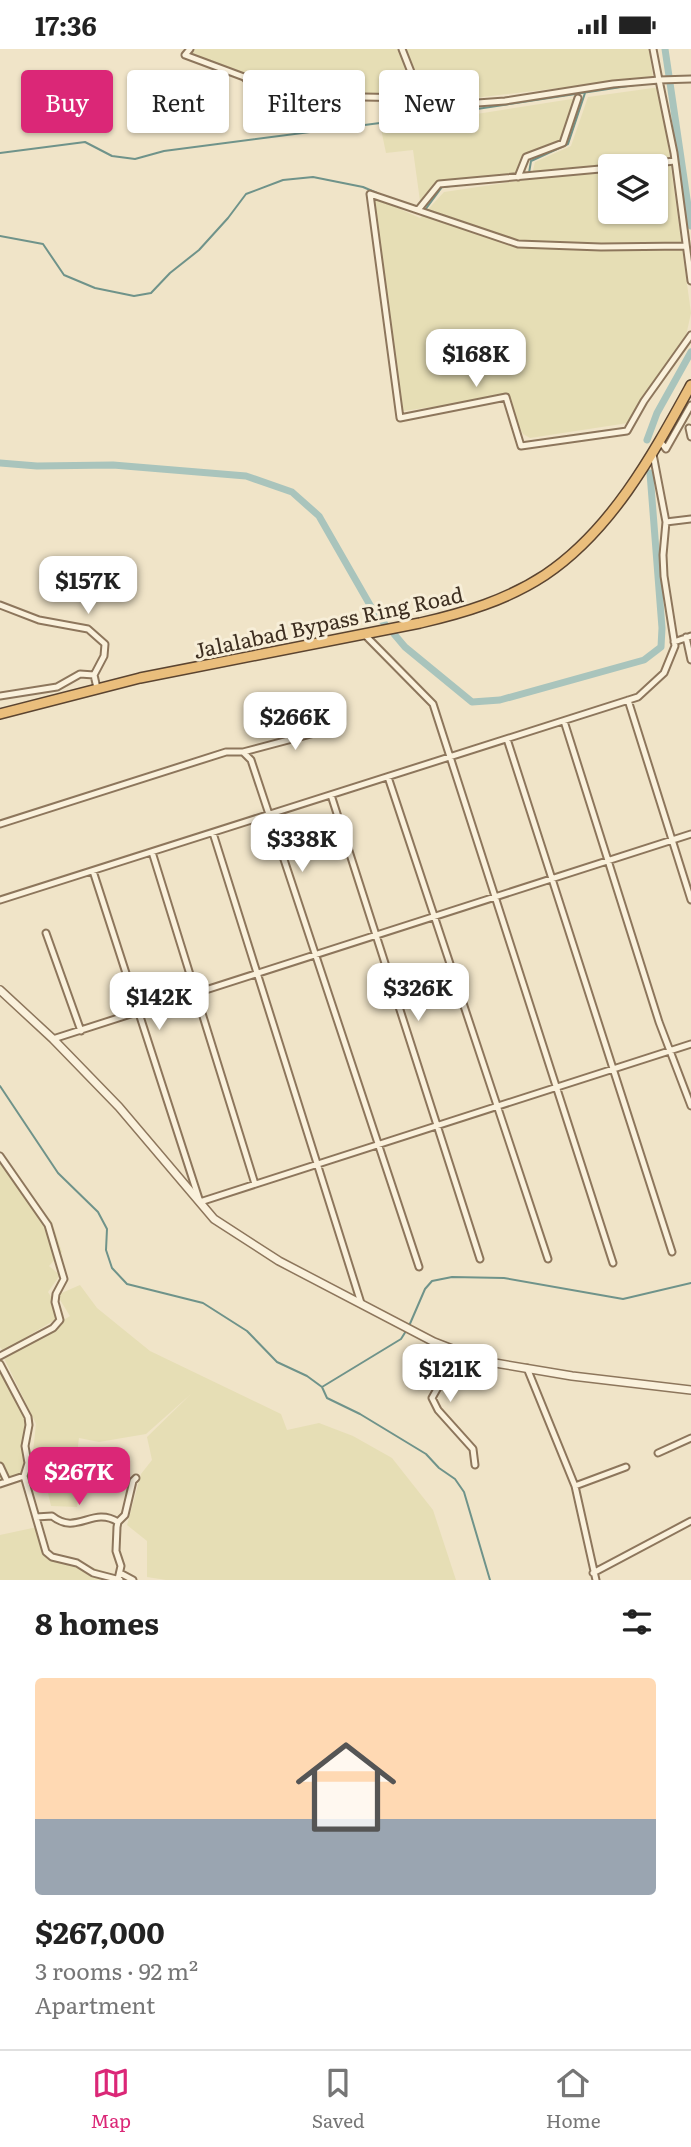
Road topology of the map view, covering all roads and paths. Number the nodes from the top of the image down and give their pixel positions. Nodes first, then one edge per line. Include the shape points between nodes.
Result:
1 (190, 49) edge
2 (402, 49) edge
3 (653, 49) edge
4 (410, 70) edge
5 (691, 79) edge
6 (659, 80) junction
7 (379, 97) edge
8 (578, 97) dead end
9 (479, 103) edge
10 (675, 161) junction
11 (668, 162) edge
12 (598, 169) edge
13 (518, 177) junction
14 (418, 210) junction
15 (686, 246) junction
16 (691, 282) edge
17 (691, 335) edge
18 (691, 385) edge
19 (691, 405) edge
20 (689, 428) dead end
21 (691, 437) edge
22 (660, 441) junction
23 (652, 451) junction
24 (691, 519) edge
25 (666, 522) junction
26 (0, 605) edge
27 (364, 634) junction
28 (688, 636) edge
29 (674, 642) junction
30 (691, 660) edge
31 (94, 675) junction
32 (97, 688) junction
33 (0, 696) edge
34 (628, 700) junction
35 (0, 714) edge
36 (564, 721) junction
37 (341, 726) dead end
38 (507, 739) junction
39 (243, 753) junction
40 (450, 757) junction
41 (388, 777) junction
42 (331, 795) junction
43 (269, 815) junction
44 (0, 824) edge
45 (213, 832) junction
46 (691, 834) edge
47 (672, 840) junction
48 (152, 852) junction
49 (608, 860) junction
50 (93, 871) junction
51 (552, 879) junction
52 (495, 897) junction
53 (0, 900) edge
54 (691, 900) edge
55 (434, 916) junction
56 (46, 933) dead end
57 (377, 936) junction
58 (315, 955) junction
59 (258, 974) junction
60 (0, 990) edge
61 (197, 993) junction
62 (139, 1012) junction
63 (81, 1031) junction
64 (53, 1039) junction
65 (691, 1044) edge
66 (670, 1049) junction
67 (613, 1068) junction
68 (556, 1086) junction
69 (497, 1105) junction
70 (691, 1106) edge
71 (437, 1125) junction
72 (378, 1144) junction
73 (0, 1156) edge
74 (319, 1164) junction
75 (255, 1184) junction
76 (200, 1202) junction
77 (672, 1252) dead end
78 (480, 1259) dead end
79 (548, 1259) dead end
80 (613, 1263) dead end
81 (419, 1267) dead end
82 (361, 1303) junction
83 (434, 1342) junction
84 (0, 1356) edge
85 (0, 1364) edge
86 (527, 1368) junction
87 (691, 1390) edge
88 (691, 1438) edge
89 (658, 1453) dead end
90 (475, 1465) dead end
91 (0, 1467) edge
92 (626, 1467) dead end
93 (24, 1476) junction
94 (136, 1478) dead end
95 (7, 1481) junction
96 (0, 1484) edge
97 (575, 1486) junction
98 (36, 1517) junction
99 (691, 1521) edge
100 (118, 1522) junction
101 (593, 1573) junction
102 (119, 1577) edge
103 (133, 1580) edge
104 (596, 1580) edge

1 - 7 street via 185,55 244,77 265,99
2 - 4 street
3 - 6 street
5 - 6 street
6 - 9 street
6 - 10 street
8 - 13 street via 564,143 526,157
10 - 11 street
10 - 15 street
12 - 13 street
13 - 14 street via 439,184
14 - 15 street via 518,244
14 - 17 street via 370,194 400,418 506,397 521,446 627,431
15 - 16 street
18 - 22 highway, Jalalabad Bypass Ring Road
19 - 22 street via 666,449
20 - 21 street
22 - 23 highway, Jalalabad Bypass Ring Road
23 - 25 street
23 - 27 highway, Jalalabad Bypass Ring Road via 590,537 544,576 460,613
24 - 25 street
25 - 29 street via 664,576
26 - 31 street via 39,620 88,629 105,644
27 - 32 highway, Jalalabad Bypass Ring Road
27 - 40 street via 433,704
28 - 29 street
28 - 30 street
29 - 34 street via 664,673 638,697
31 - 32 street
31 - 33 street via 80,674 57,687
32 - 35 highway, Jalalabad Bypass Ring Road
34 - 36 street
34 - 47 street
36 - 38 street
36 - 49 street
37 - 39 street
38 - 40 street
38 - 51 street
39 - 43 street via 251,760
39 - 44 street via 226,751
40 - 41 street
40 - 52 street
41 - 42 street
41 - 55 street
42 - 43 street
42 - 57 street
43 - 45 street
43 - 58 street
45 - 48 street
45 - 59 street
46 - 47 street
47 - 49 street
47 - 54 street
48 - 50 street
48 - 61 street
49 - 51 street
49 - 66 street
50 - 53 street
50 - 62 street
51 - 52 street
51 - 67 street
52 - 55 street
52 - 68 street
55 - 57 street
55 - 69 street
56 - 63 street
57 - 58 street
57 - 71 street
58 - 59 street
58 - 72 street
59 - 61 street
59 - 74 street
60 - 64 street
61 - 62 street
61 - 75 street
62 - 63 street
62 - 76 street
63 - 64 street
64 - 76 street
65 - 66 street
66 - 67 street
66 - 70 street
67 - 68 street
67 - 77 street
68 - 69 street
68 - 80 street
69 - 71 street
69 - 79 street
71 - 72 street
71 - 78 street
72 - 74 street
72 - 81 street
73 - 84 street via 48,1225 64,1279 55,1302 60,1320
74 - 75 street
74 - 82 street
75 - 76 street
76 - 82 street via 214,1219 256,1247
82 - 83 street
83 - 86 street via 482,1361
83 - 90 street via 446,1373 432,1398 473,1449
85 - 93 street via 29,1425
86 - 87 street
86 - 97 street
88 - 89 street
91 - 95 street
92 - 97 street
93 - 95 street
93 - 98 street
94 - 100 street via 125,1515
95 - 96 street
97 - 101 street
98 - 100 street via 52,1516 70,1525 94,1517
98 - 102 street via 46,1552 52,1557 78,1563 93,1573
99 - 101 street
100 - 102 street
101 - 104 street
102 - 103 street

